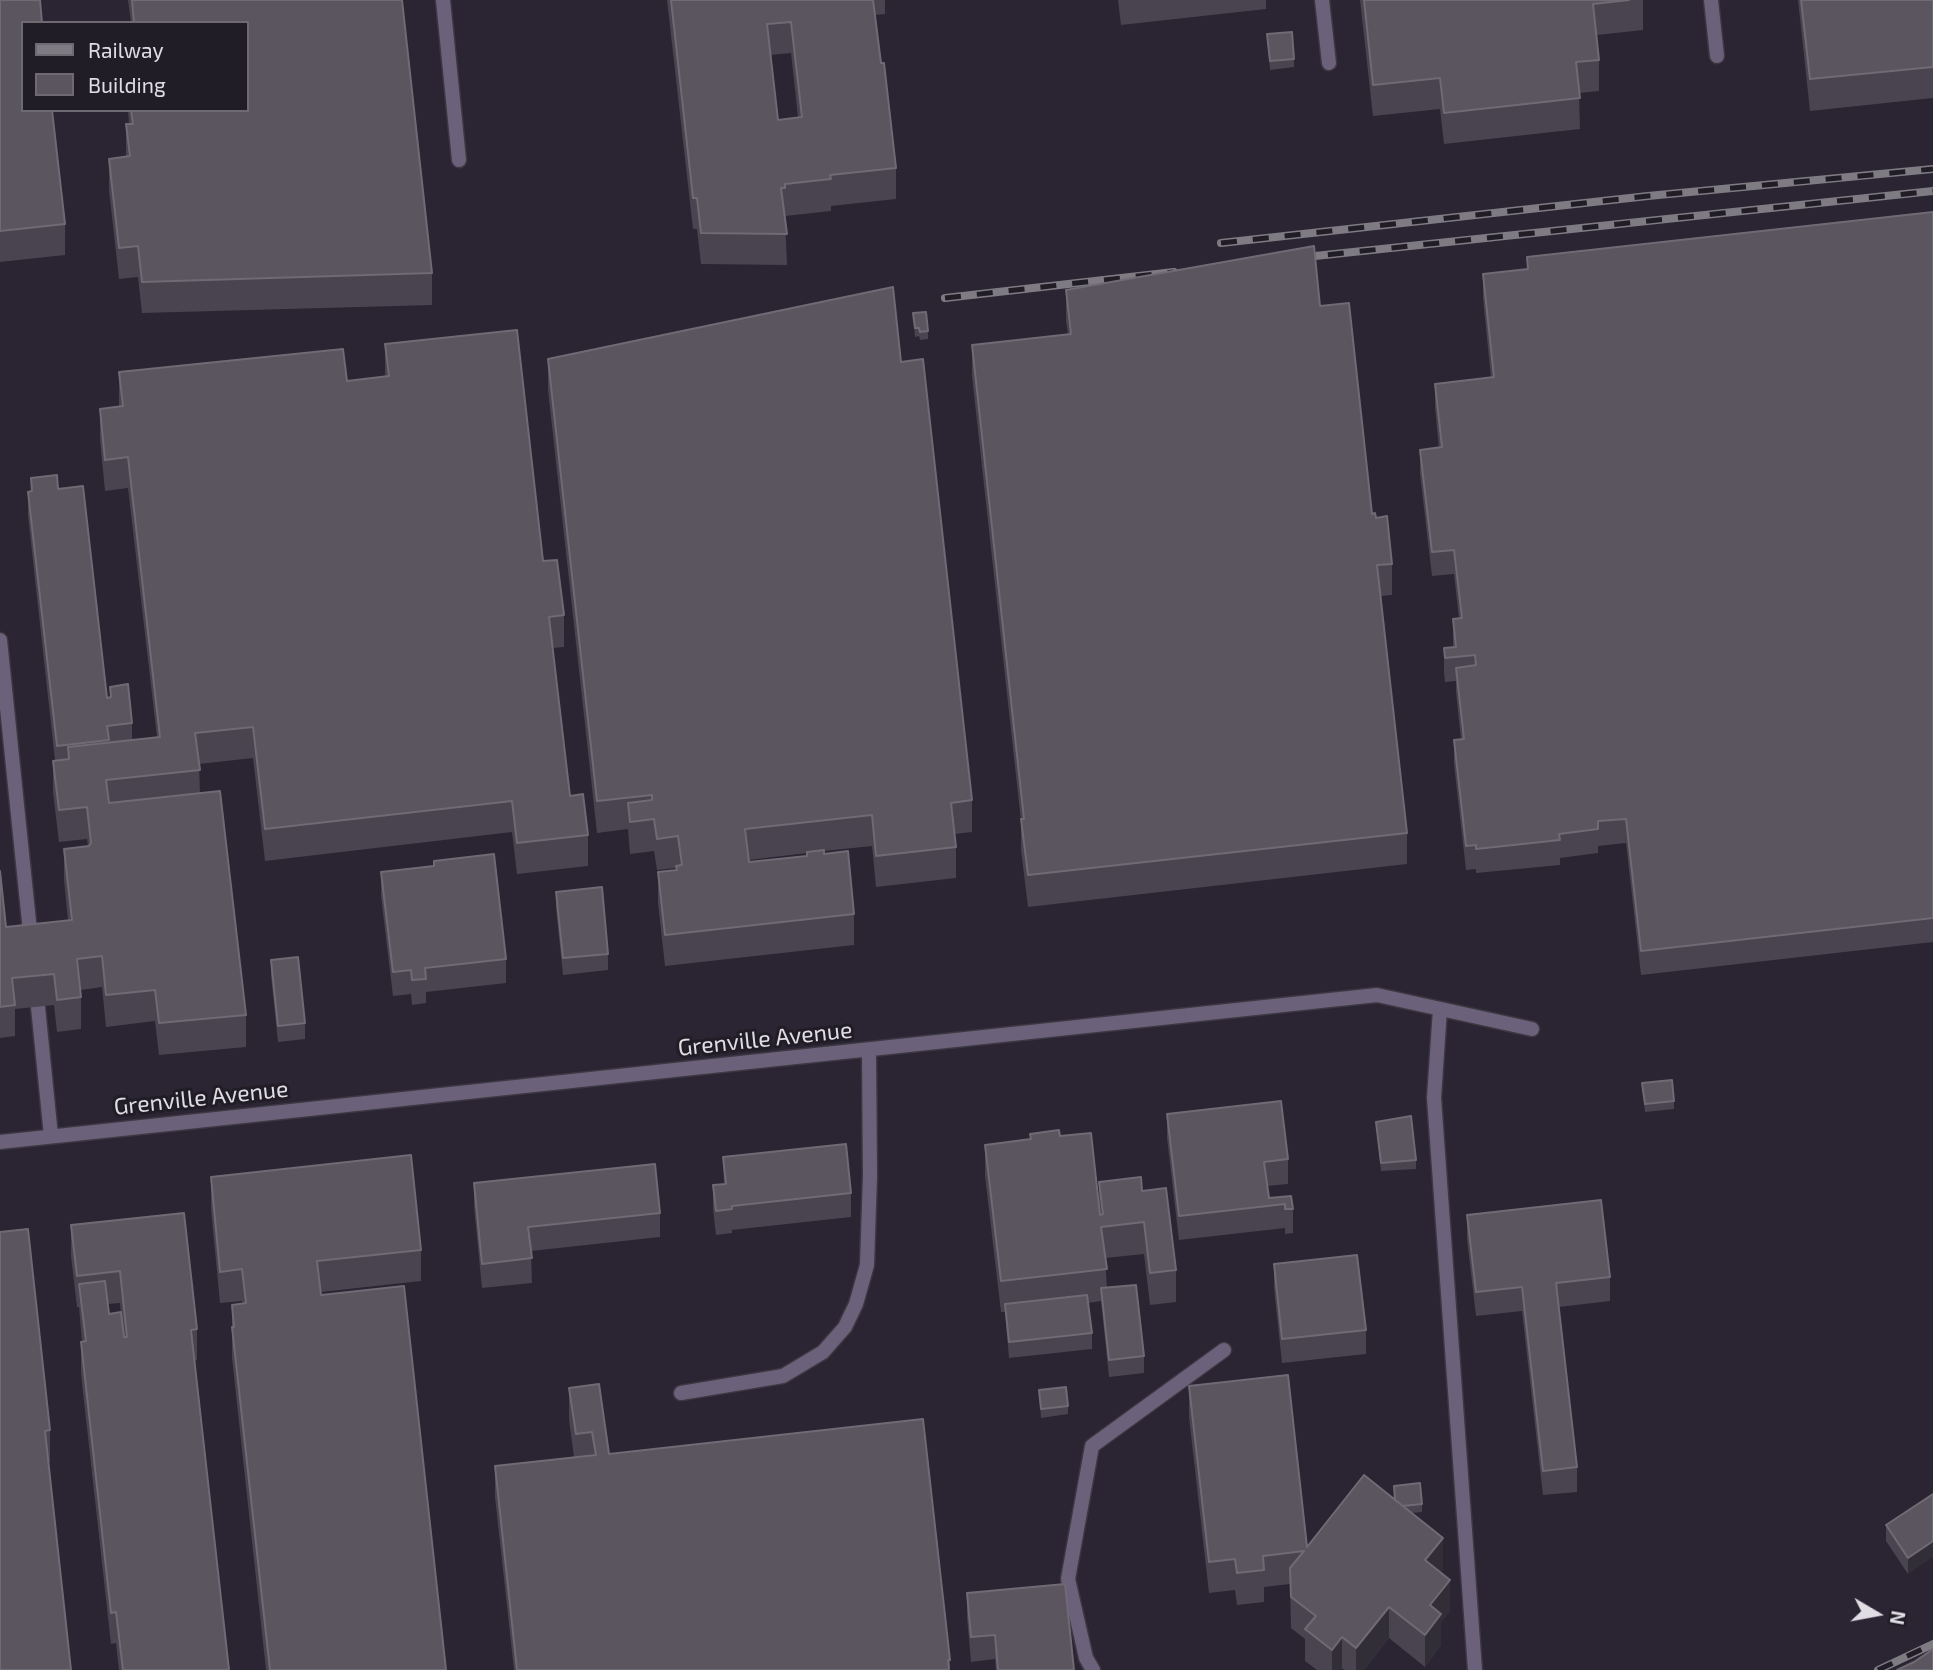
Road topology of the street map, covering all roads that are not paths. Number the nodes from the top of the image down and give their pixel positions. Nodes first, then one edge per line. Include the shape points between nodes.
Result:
1 (443, 0) edge
2 (1322, 0) edge
3 (1711, 0) edge
4 (1717, 56) dead end
5 (1329, 63) dead end
6 (459, 160) dead end
7 (0, 640) edge
8 (33, 956) edge
9 (38, 1007) edge
10 (1440, 1009) junction
11 (1532, 1029) dead end
12 (870, 1051) junction
13 (51, 1136) junction
14 (0, 1142) edge
15 (1224, 1350) dead end
16 (681, 1393) dead end
17 (1093, 1670) edge
18 (1475, 1670) edge

1 - 6 lane
2 - 5 lane
3 - 4 lane
7 - 8 lane
9 - 13 lane
10 - 11 lane, Grenville Avenue
10 - 12 lane, Grenville Avenue via 1377,995
10 - 18 lane via 1434,1098
12 - 13 lane, Grenville Avenue
12 - 16 lane via 867,1265 845,1327 823,1352 783,1376
13 - 14 lane, Grenville Avenue
15 - 17 lane via 1092,1446 1068,1579 1086,1658

